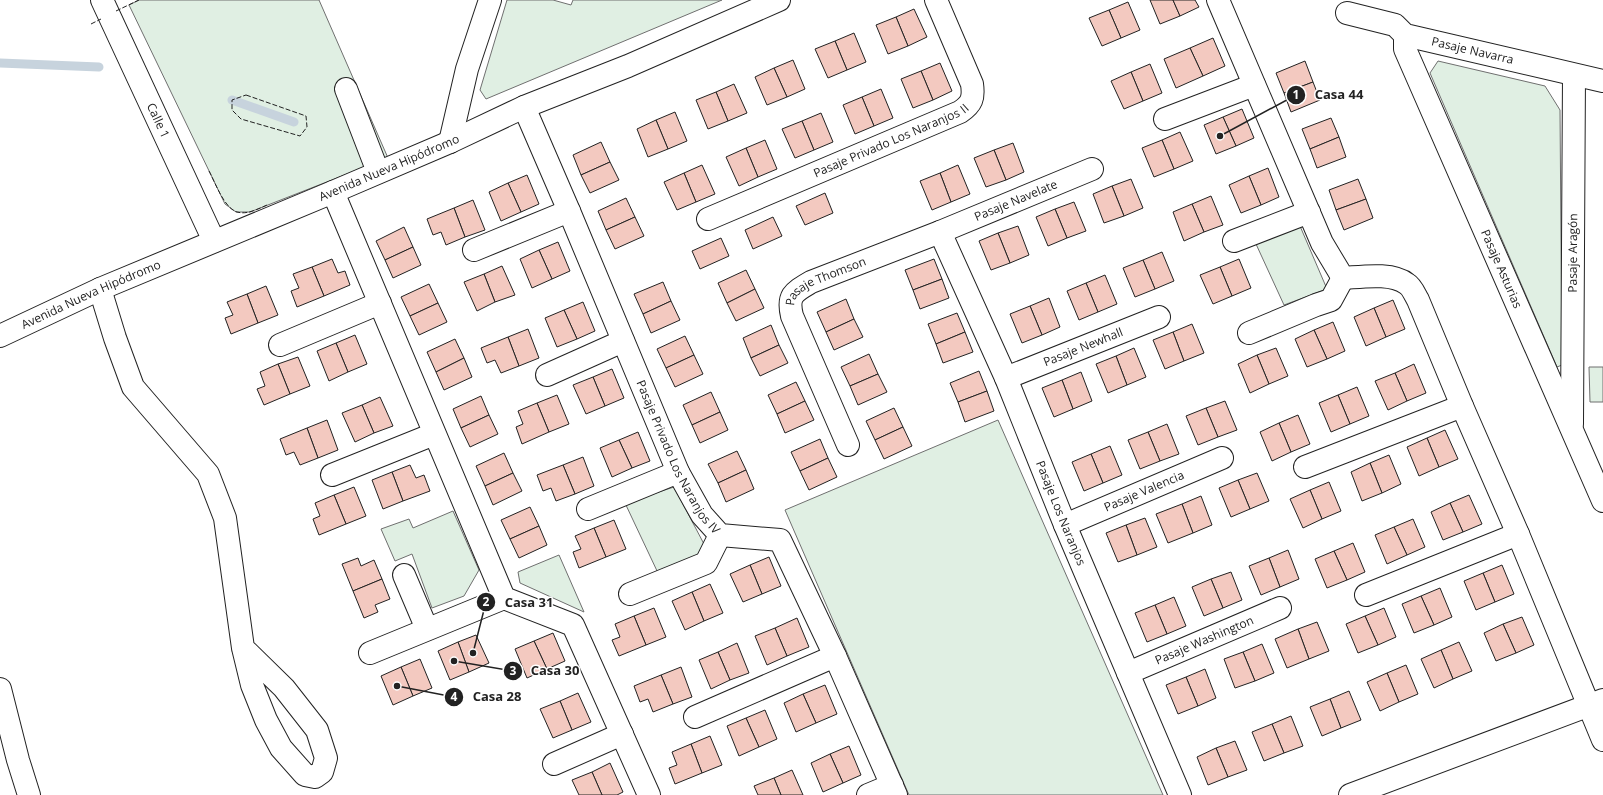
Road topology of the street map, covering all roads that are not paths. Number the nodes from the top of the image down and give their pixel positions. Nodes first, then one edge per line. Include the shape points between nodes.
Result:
1 (102, 0) edge
2 (490, 0) edge
3 (936, 0) edge
4 (1218, 0) edge
5 (765, 3) edge
6 (1347, 13) dead end
7 (1405, 35) junction
8 (1574, 75) junction
9 (1603, 81) edge
10 (1254, 85) junction
11 (346, 89) dead end
12 (524, 107) junction
13 (1165, 118) dead end
14 (450, 142) junction
15 (1092, 169) dead end
16 (378, 172) junction
17 (333, 192) junction
18 (569, 211) junction
19 (1310, 212) junction
20 (708, 219) dead end
21 (940, 232) junction
22 (214, 241) junction
23 (1234, 241) dead end
24 (474, 250) dead end
25 (1343, 278) junction
26 (100, 289) junction
27 (380, 303) junction
28 (1159, 317) dead end
29 (1249, 333) dead end
30 (0, 336) edge
31 (623, 341) junction
32 (280, 345) dead end
33 (547, 375) dead end
34 (1006, 378) junction
35 (1462, 406) junction
36 (1572, 431) junction
37 (434, 434) junction
38 (848, 445) dead end
39 (1222, 458) dead end
40 (1305, 467) dead end
41 (678, 472) junction
42 (332, 475) dead end
43 (1603, 501) edge
44 (588, 509) dead end
45 (1065, 525) junction
46 (1518, 534) junction
47 (720, 535) junction
48 (404, 575) dead end
49 (630, 594) dead end
50 (1366, 595) dead end
51 (504, 598) junction
52 (1280, 608) dead end
53 (427, 629) junction
54 (244, 648) junction
55 (370, 653) dead end
56 (835, 656) junction
57 (1128, 673) junction
58 (0, 690) edge
59 (1596, 702) edge
60 (695, 717) dead end
61 (622, 734) junction
62 (1603, 740) edge
63 (554, 764) dead end
64 (894, 790) edge
65 (29, 795) edge
66 (649, 795) edge
67 (868, 795) edge
68 (1180, 795) edge
69 (1350, 795) edge

1 - 22 street, Calle 1
2 - 14 street via 467,68
3 - 20 street, Pasaje Privado Los Naranjos II via 972,84 973,93 968,106 960,112
4 - 10 street
5 - 12 street, Avenida Nueva Hipódromo via 628,66
6 - 7 street, Pasaje Navarra via 1394,25
7 - 8 street, Pasaje Navarra
7 - 36 street, Pasaje Asturias via 1405,49
8 - 9 street, Pasaje Navarra
8 - 36 street, Pasaje Aragón
10 - 13 street
10 - 19 street
11 - 16 street
12 - 14 street, Avenida Nueva Hipódromo
12 - 18 street, Pasaje Privado Los Naranjos IV
14 - 16 street, Avenida Nueva Hipódromo
15 - 21 street, Pasaje Navelate
16 - 17 street, Avenida Nueva Hipódromo
17 - 22 street, Avenida Nueva Hipódromo
17 - 27 street
18 - 24 street
18 - 31 street, Pasaje Privado Los Naranjos IV
19 - 23 street
19 - 25 street via 1322,243
21 - 34 street, Pasaje Los Naranjos
21 - 38 street, Pasaje Thomson via 812,282 791,296 789,305 792,316
22 - 26 street, Avenida Nueva Hipódromo
25 - 29 street via 1331,300
25 - 35 street via 1396,278 1408,284 1418,300
26 - 30 street, Avenida Nueva Hipódromo
26 - 54 street via 133,387 208,474 225,518
27 - 32 street
27 - 37 street
28 - 34 street, Pasaje Newhall
31 - 33 street
31 - 41 street, Pasaje Privado Los Naranjos IV
34 - 45 street, Pasaje Los Naranjos
35 - 40 street
35 - 46 street
36 - 43 street, Pasaje Asturias
37 - 42 street
37 - 51 street
39 - 45 street, Pasaje Valencia
41 - 44 street
41 - 47 street, Pasaje Privado Los Naranjos IV via 702,515
45 - 57 street, Pasaje Los Naranjos
46 - 50 street
46 - 59 street
47 - 49 street via 706,563
47 - 56 street, Pasaje Privado Los Naranjos IV via 780,540
48 - 53 street
51 - 53 street
51 - 61 street via 573,625
52 - 57 street, Pasaje Washington
53 - 55 street
54 - 54 street via 284,688 317,730 326,758 322,772 315,777 305,775 281,748 252,685
56 - 60 street
56 - 64 street, Pasaje Privado Los Naranjos IV
57 - 68 street, Pasaje Los Naranjos
58 - 65 street
59 - 62 street
59 - 69 street
61 - 63 street
61 - 66 street
64 - 67 street

